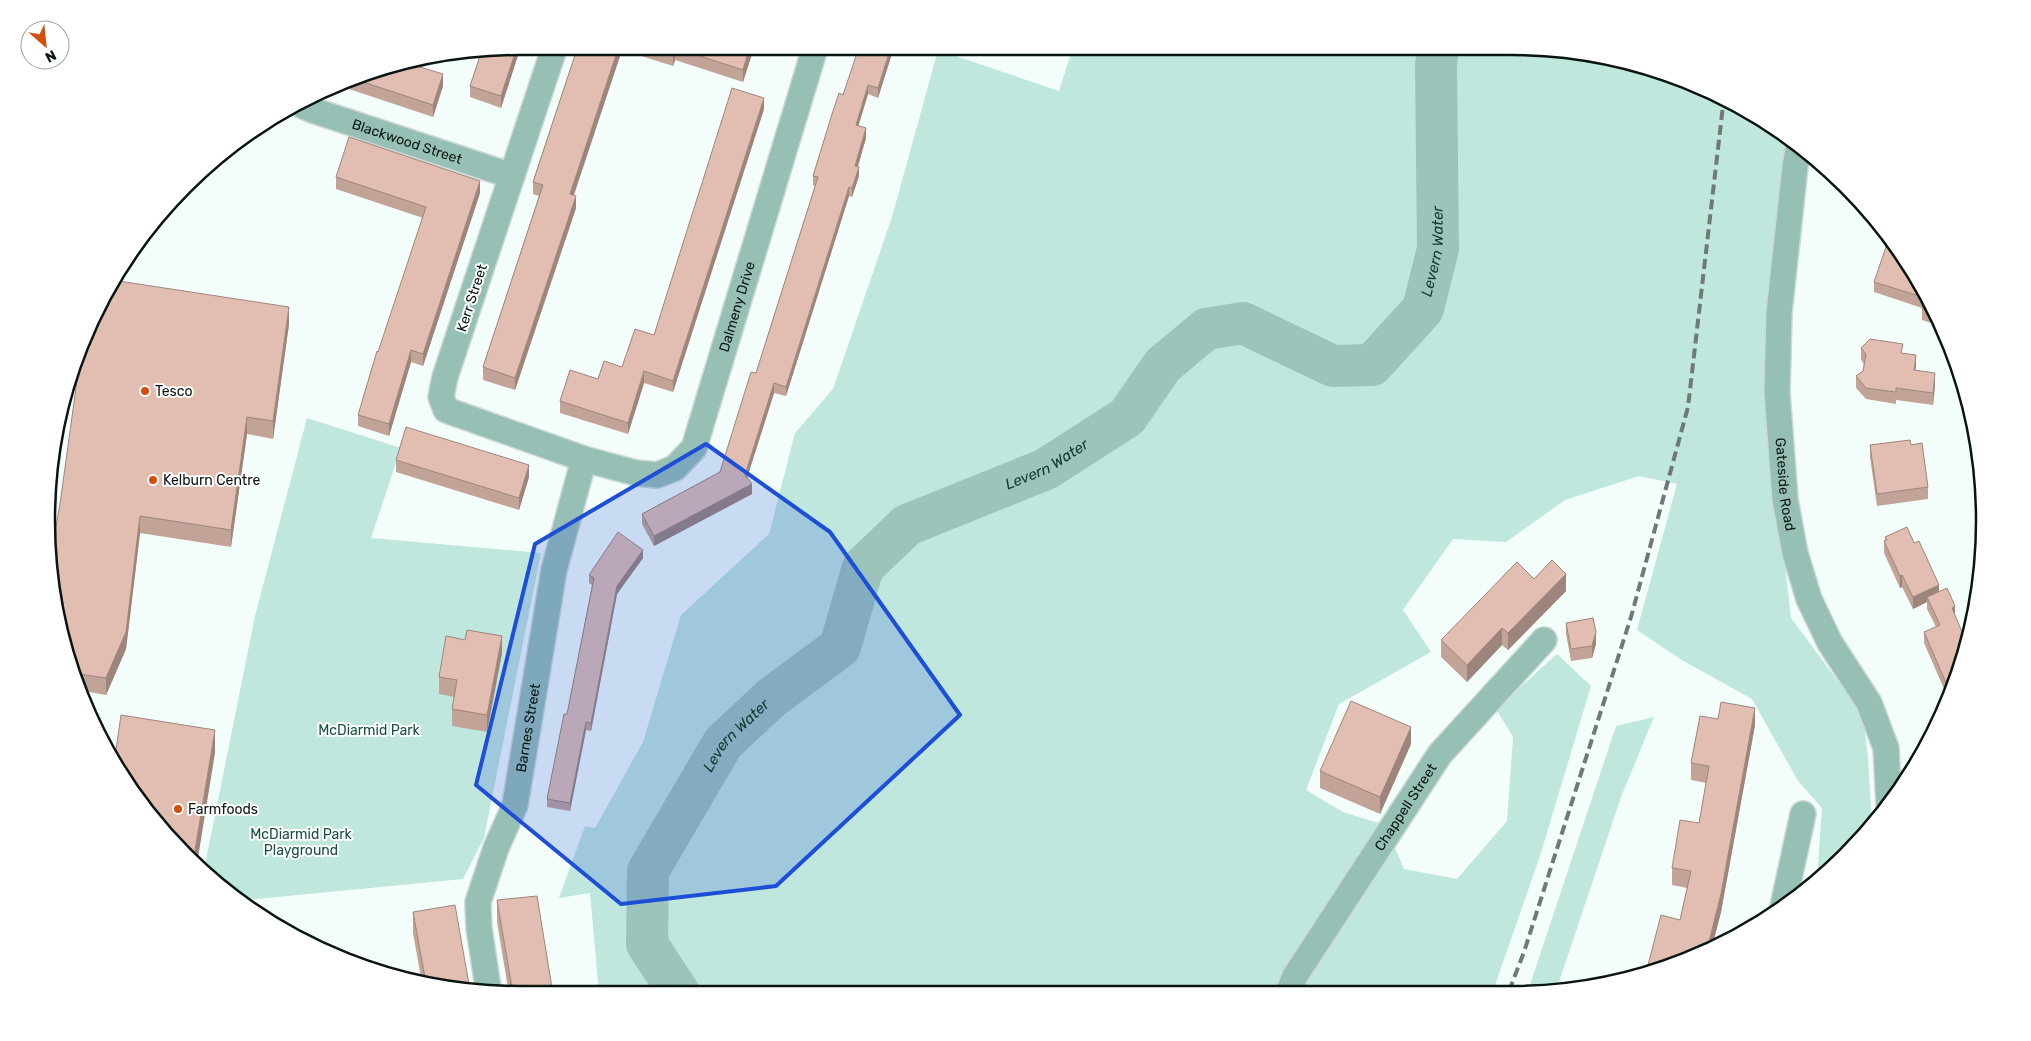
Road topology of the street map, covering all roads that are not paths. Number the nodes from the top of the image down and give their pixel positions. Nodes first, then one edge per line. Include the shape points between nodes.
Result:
1 (552, 55) edge
2 (811, 55) edge
3 (307, 107) edge
4 (1797, 154) edge
5 (512, 176) junction
6 (584, 459) junction
7 (1544, 640) dead end
8 (1888, 792) edge
9 (1807, 830) dead end
10 (1786, 896) edge
11 (488, 985) edge
12 (1291, 986) edge

1 - 5 street, Kerr Street
2 - 6 street, Dalmeny Drive via 694,448 675,468 657,475 636,473
3 - 5 street, Blackwood Street
4 - 8 street, Gateside Road via 1779,314 1777,392 1786,499 1795,553 1809,599 1830,644 1869,703 1886,748
5 - 6 street, Kerr Street via 445,377 441,398 446,410
6 - 11 street, Barnes Street via 554,570 515,805 478,902
7 - 12 street, Chappell Street via 1440,754
9 - 10 street

